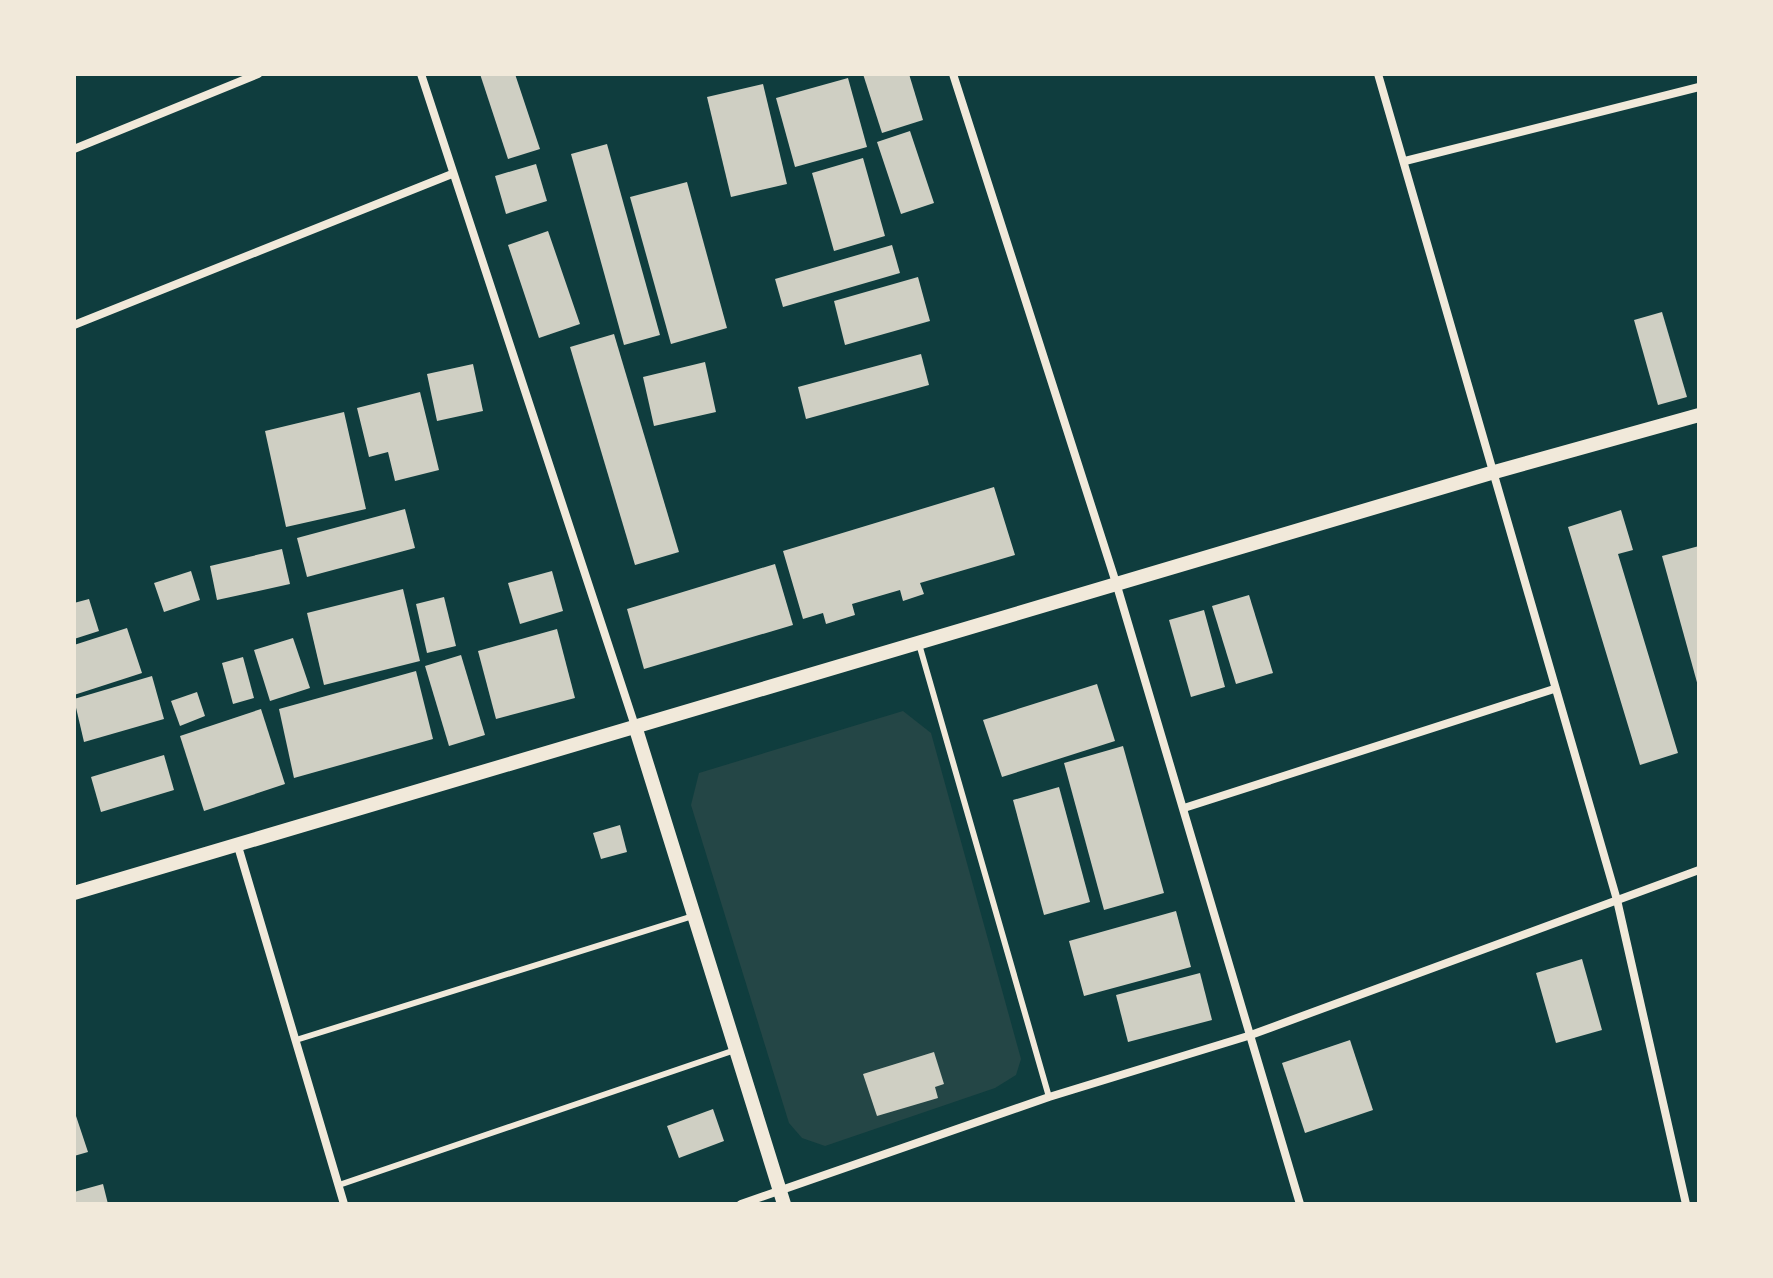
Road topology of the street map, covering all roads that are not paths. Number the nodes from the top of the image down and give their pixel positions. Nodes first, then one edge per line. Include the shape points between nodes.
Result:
1 (258, 74) edge
2 (421, 74) edge
3 (953, 74) edge
4 (1378, 74) edge
5 (1699, 87) edge
6 (74, 149) edge
7 (1405, 161) junction
8 (452, 174) junction
9 (74, 325) edge
10 (1699, 415) edge
11 (1491, 473) junction
12 (1117, 586) junction
13 (919, 644) junction
14 (1554, 689) junction
15 (635, 726) junction
16 (1184, 808) junction
17 (237, 842) junction
18 (1699, 870) edge
19 (74, 893) edge
20 (1617, 900) junction
21 (694, 916) junction
22 (1248, 1036) junction
23 (296, 1040) junction
24 (735, 1050) junction
25 (1049, 1097) junction
26 (339, 1185) junction
27 (779, 1189) junction
28 (344, 1204) edge
29 (741, 1204) edge
30 (784, 1204) edge
31 (1300, 1204) edge
32 (1686, 1204) edge

1 - 6 street
2 - 8 street
3 - 12 street
4 - 7 street
5 - 7 street
7 - 11 street
8 - 9 street
8 - 15 street
10 - 11 street
11 - 12 street
11 - 14 street
12 - 13 street
12 - 16 street
13 - 15 street
13 - 25 lane
14 - 16 street
14 - 20 street
15 - 17 street
15 - 21 street
16 - 22 street
17 - 19 street
17 - 23 street
18 - 20 street
20 - 22 street
20 - 32 street
21 - 23 lane
21 - 24 street
22 - 25 street
22 - 31 street
23 - 26 street
24 - 26 lane
24 - 27 street
25 - 27 street
26 - 28 street
27 - 29 street
27 - 30 street

